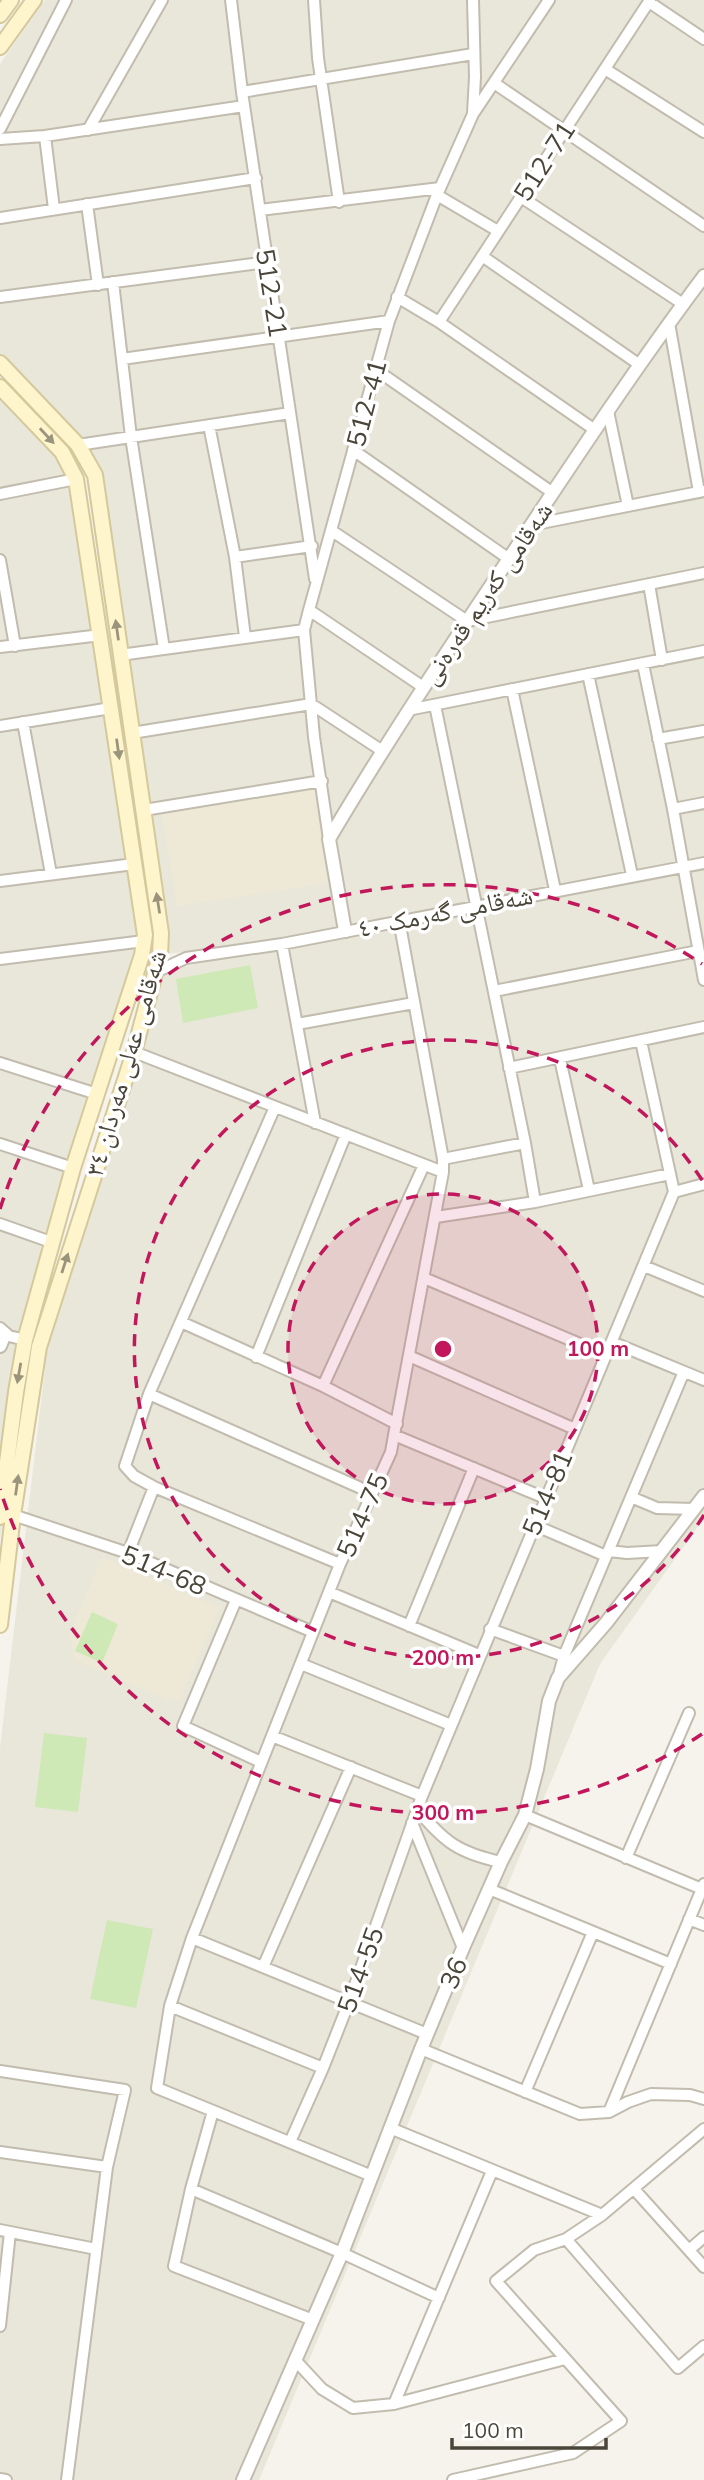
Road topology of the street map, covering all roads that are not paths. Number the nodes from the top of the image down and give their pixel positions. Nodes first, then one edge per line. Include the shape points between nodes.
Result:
1 (11, 0) edge
2 (34, 0) edge
3 (66, 0) edge
4 (162, 0) edge
5 (232, 0) edge
6 (314, 0) edge
7 (473, 0) edge
8 (650, 1) edge
9 (547, 2) edge
10 (0, 15) edge
11 (704, 39) edge
12 (0, 47) edge
13 (473, 54) junction
14 (605, 69) junction
15 (321, 79) junction
16 (494, 83) junction
17 (242, 92) junction
18 (244, 106) junction
19 (473, 114) junction
20 (0, 129) edge
21 (88, 130) junction
22 (565, 130) junction
23 (704, 132) edge
24 (45, 136) junction
25 (0, 139) edge
26 (256, 178) junction
27 (438, 191) junction
28 (521, 197) junction
29 (339, 202) junction
30 (87, 204) junction
31 (54, 209) junction
32 (260, 210) junction
33 (0, 218) edge
34 (704, 226) edge
35 (498, 231) junction
36 (482, 256) junction
37 (267, 262) junction
38 (704, 276) edge
39 (113, 282) junction
40 (98, 285) junction
41 (0, 297) edge
42 (397, 298) junction
43 (683, 304) junction
44 (389, 321) junction
45 (439, 322) junction
46 (669, 323) junction
47 (277, 337) junction
48 (122, 359) junction
49 (0, 363) edge
50 (640, 365) junction
51 (375, 369) junction
52 (0, 387) edge
53 (608, 411) junction
54 (290, 412) junction
55 (209, 425) junction
56 (595, 430) junction
57 (131, 437) junction
58 (78, 445) junction
59 (354, 450) junction
60 (76, 479) junction
61 (702, 492) edge
62 (553, 493) junction
63 (0, 494) edge
64 (628, 506) junction
65 (531, 525) junction
66 (332, 531) junction
67 (312, 546) junction
68 (235, 557) junction
69 (509, 559) junction
70 (0, 561) edge
71 (704, 573) edge
72 (1, 576) edge
73 (649, 584) junction
74 (316, 585) junction
75 (309, 610) junction
76 (467, 621) junction
77 (304, 631) junction
78 (101, 635) junction
79 (245, 637) junction
80 (15, 646) junction
81 (0, 648) edge
82 (164, 649) junction
83 (704, 652) edge
84 (120, 655) junction
85 (662, 660) junction
86 (643, 664) junction
87 (588, 674) junction
88 (423, 687) junction
89 (512, 690) junction
90 (311, 704) junction
91 (435, 705) junction
92 (111, 708) junction
93 (408, 710) junction
94 (23, 722) junction
95 (0, 726) edge
96 (704, 731) edge
97 (132, 733) junction
98 (658, 740) junction
99 (381, 750) junction
100 (322, 782) junction
101 (704, 803) edge
102 (673, 809) junction
103 (144, 810) junction
104 (329, 839) junction
105 (704, 863) edge
106 (134, 864) junction
107 (683, 867) junction
108 (51, 874) junction
109 (632, 875) junction
110 (0, 881) edge
111 (555, 890) junction
112 (475, 906) junction
113 (399, 920) junction
114 (345, 931) junction
115 (144, 942) junction
116 (282, 944) junction
117 (698, 951) junction
118 (160, 955) junction
119 (187, 958) junction
120 (0, 959) edge
121 (156, 972) junction
122 (704, 979) edge
123 (495, 992) junction
124 (414, 1003) junction
125 (297, 1024) junction
126 (704, 1027) edge
127 (641, 1041) junction
128 (134, 1052) junction
129 (560, 1059) junction
130 (0, 1063) edge
131 (509, 1068) junction
132 (98, 1091) junction
133 (120, 1093) junction
134 (275, 1107) junction
135 (91, 1115) junction
136 (110, 1121) junction
137 (315, 1123) junction
138 (346, 1135) junction
139 (525, 1143) junction
140 (0, 1144) edge
141 (443, 1159) junction
142 (424, 1165) junction
143 (73, 1168) junction
144 (443, 1172) junction
145 (670, 1174) junction
146 (704, 1184) edge
147 (589, 1189) junction
148 (674, 1192) junction
149 (535, 1202) junction
150 (436, 1217) junction
151 (0, 1224) edge
152 (51, 1242) junction
153 (644, 1266) junction
154 (424, 1278) junction
155 (704, 1291) edge
156 (181, 1322) junction
157 (2, 1336) edge
158 (25, 1340) junction
159 (612, 1342) junction
160 (606, 1355) junction
161 (256, 1356) junction
162 (409, 1356) junction
163 (684, 1374) junction
164 (704, 1380) edge
165 (323, 1386) junction
166 (149, 1394) junction
167 (396, 1429) junction
168 (575, 1429) junction
169 (474, 1468) junction
170 (154, 1487) junction
171 (372, 1493) junction
172 (704, 1496) edge
173 (631, 1497) junction
174 (545, 1498) junction
175 (694, 1510) junction
176 (6, 1516) edge
177 (534, 1525) junction
178 (662, 1551) junction
179 (128, 1553) junction
180 (608, 1553) junction
181 (340, 1564) junction
182 (329, 1592) junction
183 (236, 1600) junction
184 (0, 1625) edge
185 (409, 1626) junction
186 (490, 1629) junction
187 (313, 1632) junction
188 (479, 1656) junction
189 (564, 1656) junction
190 (300, 1664) junction
191 (558, 1678) junction
192 (689, 1713) dead end
193 (451, 1725) junction
194 (272, 1736) junction
195 (261, 1762) junction
196 (351, 1767) junction
197 (422, 1796) junction
198 (417, 1809) junction
199 (525, 1815) junction
200 (412, 1823) junction
201 (626, 1858) junction
202 (501, 1862) junction
203 (703, 1887) edge
204 (489, 1889) junction
205 (689, 1919) junction
206 (704, 1925) edge
207 (593, 1931) junction
208 (192, 1938) junction
209 (463, 1948) junction
210 (671, 1964) junction
211 (263, 1967) junction
212 (349, 2002) junction
213 (170, 2006) junction
214 (427, 2034) junction
215 (421, 2049) junction
216 (323, 2068) junction
217 (0, 2071) edge
218 (526, 2092) junction
219 (704, 2099) edge
220 (213, 2111) junction
221 (610, 2112) junction
222 (390, 2128) junction
223 (704, 2129) edge
224 (290, 2142) junction
225 (0, 2152) edge
226 (107, 2166) junction
227 (492, 2171) junction
228 (372, 2176) junction
229 (191, 2189) junction
230 (634, 2189) junction
231 (602, 2214) junction
232 (5, 2231) edge
233 (704, 2237) edge
234 (566, 2239) junction
235 (96, 2249) junction
236 (689, 2250) junction
237 (342, 2252) junction
238 (704, 2267) edge
239 (439, 2298) junction
240 (313, 2320) junction
241 (0, 2326) edge
242 (704, 2346) edge
243 (565, 2359) junction
244 (296, 2361) junction
245 (394, 2404) junction
246 (0, 2479) edge
247 (6, 2480) edge
248 (67, 2480) edge
249 (243, 2480) edge
250 (453, 2480) edge

1 - 10 main road
2 - 12 main road
3 - 20 street
4 - 21 street
5 - 17 street, 512-21
6 - 15 street
7 - 13 street
8 - 11 street
8 - 14 street, 512-71
9 - 16 street, 512-41
13 - 15 street
13 - 19 street
14 - 22 street, 512-71
14 - 23 street
15 - 17 street
15 - 29 street
16 - 19 street, 512-41
16 - 22 street
17 - 18 street, 512-21
18 - 21 street
18 - 26 street, 512-21
19 - 27 street, 512-41
21 - 24 street
22 - 28 street, 512-71
22 - 34 street
24 - 25 street
24 - 31 street
26 - 30 street
26 - 32 street, 512-21
27 - 29 street
27 - 35 street
27 - 42 street, 512-41
28 - 35 street, 512-71
28 - 43 street
29 - 32 street
30 - 31 street
30 - 40 street
31 - 33 street
32 - 37 street, 512-21
35 - 36 street, 512-71
36 - 45 street, 512-71
36 - 50 street
37 - 39 street
37 - 47 street, 512-21
38 - 43 street, شەقامی کەریم قەرەنی
39 - 40 street
39 - 48 street
40 - 41 street
42 - 44 street, 512-41
42 - 45 street
43 - 46 street, شەقامی کەریم قەرەنی
44 - 47 street
44 - 51 street, 512-41
45 - 56 street
46 - 50 street, شەقامی کەریم قەرەنی
46 - 61 street
47 - 48 street
47 - 54 street, 512-21
48 - 57 street
49 - 58 main road, شەقامی عەلی مەردان ٣٤
50 - 53 street, شەقامی کەریم قەرەنی
51 - 59 street, 512-41
51 - 62 street
52 -> 60 main road, شەقامی عەلی مەردان ٣٤ via 61,452
53 - 56 street, شەقامی کەریم قەرەنی
53 - 64 street
54 - 55 street
54 - 67 street, 512-21
55 - 57 street
55 - 68 street
56 - 62 street, شەقامی کەریم قەرەنی
57 - 58 street
57 - 82 street
84 -> 58 main road, شەقامی عەلی مەردان ٣٤ via 95,475
59 - 66 street, 512-41
59 - 69 street
60 - 63 street
60 - 78 main road, شەقامی عەلی مەردان ٣٤
61 - 64 street
62 - 65 street, شەقامی کەریم قەرەنی
64 - 65 street
65 - 69 street, شەقامی کەریم قەرەنی
66 - 74 street, 512-41
66 - 76 street
67 - 68 street
67 - 74 street, 512-21
68 - 79 street
69 - 76 street, شەقامی کەریم قەرەنی
70 - 72 street
71 - 73 street
72 - 80 street
73 - 76 street
73 - 85 street
74 - 75 street, 512-41
75 - 77 street, 512-41
75 - 88 street
76 - 88 street, شەقامی کەریم قەرەنی
77 - 79 street
77 - 90 street, 512-41
78 - 80 street
78 - 92 main road, شەقامی عەلی مەردان ٣٤
79 - 82 street
80 - 81 street
82 - 84 street
83 - 85 street
84 - 97 main road, شەقامی عەلی مەردان ٣٤
85 - 86 street
86 - 87 street
86 - 98 street
87 - 89 street
87 - 109 street
88 - 93 street, شەقامی کەریم قەرەنی
89 - 91 street
89 - 111 street
90 - 97 street
90 - 99 street
90 - 100 street, 512-41
91 - 93 street
91 - 112 street
92 - 94 street
92 -> 106 main road, شەقامی عەلی مەردان ٣٤
93 - 99 street, شەقامی کەریم قەرەنی
94 - 95 street
94 - 108 street
96 - 98 street
97 - 103 main road, شەقامی عەلی مەردان ٣٤
98 - 102 street
99 - 104 street, شەقامی کەریم قەرەنی
100 - 103 street
100 - 104 street, 512-41
101 - 102 street
102 - 107 street
118 -> 103 main road, شەقامی عەلی مەردان ٣٤ via 160,917
104 - 114 street
105 - 107 street, شەقامی گەرمک ٤٠
106 - 108 street
106 - 115 main road, شەقامی عەلی مەردان ٣٤
107 - 109 street, شەقامی گەرمک ٤٠
107 - 117 street
108 - 110 street
109 - 111 street, شەقامی گەرمک ٤٠
111 - 112 street, شەقامی گەرمک ٤٠
112 - 113 street, شەقامی گەرمک ٤٠
112 - 123 street
113 - 114 street, شەقامی گەرمک ٤٠
113 - 124 street, 514-75
114 - 116 street, شەقامی گەرمک ٤٠
115 - 120 street
115 - 132 main road, شەقامی عەلی مەردان ٣٤
116 - 119 street, شەقامی گەرمک ٤٠
116 - 125 street
117 - 122 street
117 - 123 street
118 - 119 street, شەقامی گەرمک ٤٠
118 - 121 main road, شەقامی عەلی مەردان ٣٤
119 - 121 street, شەقامی گەرمک ٤٠
121 - 128 main road, شەقامی عەلی مەردان ٣٤
123 - 131 street
124 - 125 street
124 - 141 street, 514-75
125 - 137 street
126 - 127 street
127 - 129 street
127 - 145 street
128 - 133 main road, شەقامی عەلی مەردان ٣٤
128 - 134 street
129 - 131 street
129 - 147 street
130 - 132 street
131 - 139 street
132 - 133 main road
132 - 135 main road, شەقامی عەلی مەردان ٣٤
133 - 136 main road, شەقامی عەلی مەردان ٣٤
134 - 137 street
134 - 156 street
135 - 136 main road
135 - 143 main road, شەقامی عەلی مەردان ٣٤
176 -> 136 main road, شەقامی عەلی مەردان ٣٤ via 39,1347
137 - 138 street
138 - 142 street
138 - 161 street
139 - 141 street
139 - 149 street
140 - 143 street
141 - 144 street, 514-75
142 - 144 street
142 - 165 street
143 - 152 main road, شەقامی عەلی مەردان ٣٤
144 - 150 street, 514-75
145 - 147 street
145 - 148 street
146 - 148 street
147 - 149 street
148 - 153 street, 514-81
149 - 150 street
150 - 154 street, 514-75
151 - 152 street
152 - 158 main road, شەقامی عەلی مەردان ٣٤
153 - 155 street
153 - 159 street, 514-81
154 - 160 street
154 - 162 street, 514-75
156 - 161 street
156 - 166 street
157 - 158 street
158 -> 176 main road, شەقامی عەلی مەردان ٣٤
159 - 160 street, 514-81
159 - 163 street
160 - 168 street, 514-81
161 - 165 street
162 - 167 street, 514-75
162 - 168 street
163 - 164 street
163 - 173 street
165 - 167 street
166 - 170 street via 125,1466
166 - 171 street
167 - 169 street
167 - 171 street, 514-75
168 - 174 street, 514-81
169 - 174 street
169 - 185 street
170 - 179 street
170 - 181 street
171 - 181 street, 514-75
172 - 175 street, 36
173 - 175 street via 657,1508
173 - 180 street
174 - 177 street, 514-81
175 - 178 street, 36
176 - 179 street, 514-68
176 - 184 main road, شەقامی عەلی مەردان ٣٤
177 - 180 street
177 - 186 street, 514-81
178 - 180 street
178 - 191 street, 36
179 - 183 street, 514-68
180 - 189 street
181 - 182 street, 514-75
182 - 185 street
182 - 187 street, 514-75
183 - 187 street, 514-68
183 - 195 street via 183,1726
185 - 188 street
186 - 188 street, 514-81
186 - 189 street
187 - 190 street, 514-75
188 - 193 street, 514-81
189 - 191 street
190 - 193 street
190 - 194 street, 514-75
191 - 199 street, 36
192 - 201 street
193 - 197 street, 514-81
194 - 195 street, 514-75
194 - 196 street
195 - 208 street, 514-75
196 - 197 street
196 - 211 street
197 - 198 street, 514-55
198 - 200 street, 514-55
198 - 202 street via 438,1835 458,1848
199 - 201 street
199 - 202 street, 36
200 - 209 street
200 - 212 street, 514-55
201 - 203 street
202 - 204 street, 36
203 - 205 street
204 - 207 street
204 - 209 street, 36
205 - 206 street
205 - 210 street
207 - 210 street
207 - 218 street
208 - 211 street
208 - 213 street, 514-75
209 - 214 street, 36
210 - 221 street
211 - 212 street
212 - 214 street
212 - 216 street, 514-55
213 - 216 street
213 - 220 street, 514-75 via 157,2088
214 - 215 street, 36
215 - 218 street
215 - 222 street, 36
216 - 224 street, 514-55
217 - 226 street via 125,2090
218 - 221 street via 580,2114
219 - 221 street via 652,2094
220 - 224 street
220 - 229 street
222 - 227 street
222 - 228 street, 36
223 - 230 street
224 - 228 street
225 - 226 street
226 - 235 street
227 - 231 street
227 - 239 street
228 - 237 street, 36
229 - 237 street
229 - 240 street via 174,2266
230 - 231 street
230 - 236 street
231 - 234 street
232 - 235 street
232 - 241 street
233 - 236 street
234 - 242 street via 678,2368
234 - 243 street via 534,2250 496,2281
235 - 248 street
236 - 238 street
237 - 239 street
237 - 240 street, 36
239 - 245 street
240 - 244 street, 36
243 - 245 street
243 - 250 street via 621,2421 573,2453
244 - 245 street via 322,2389 353,2408
244 - 249 street, 36
246 - 247 street

